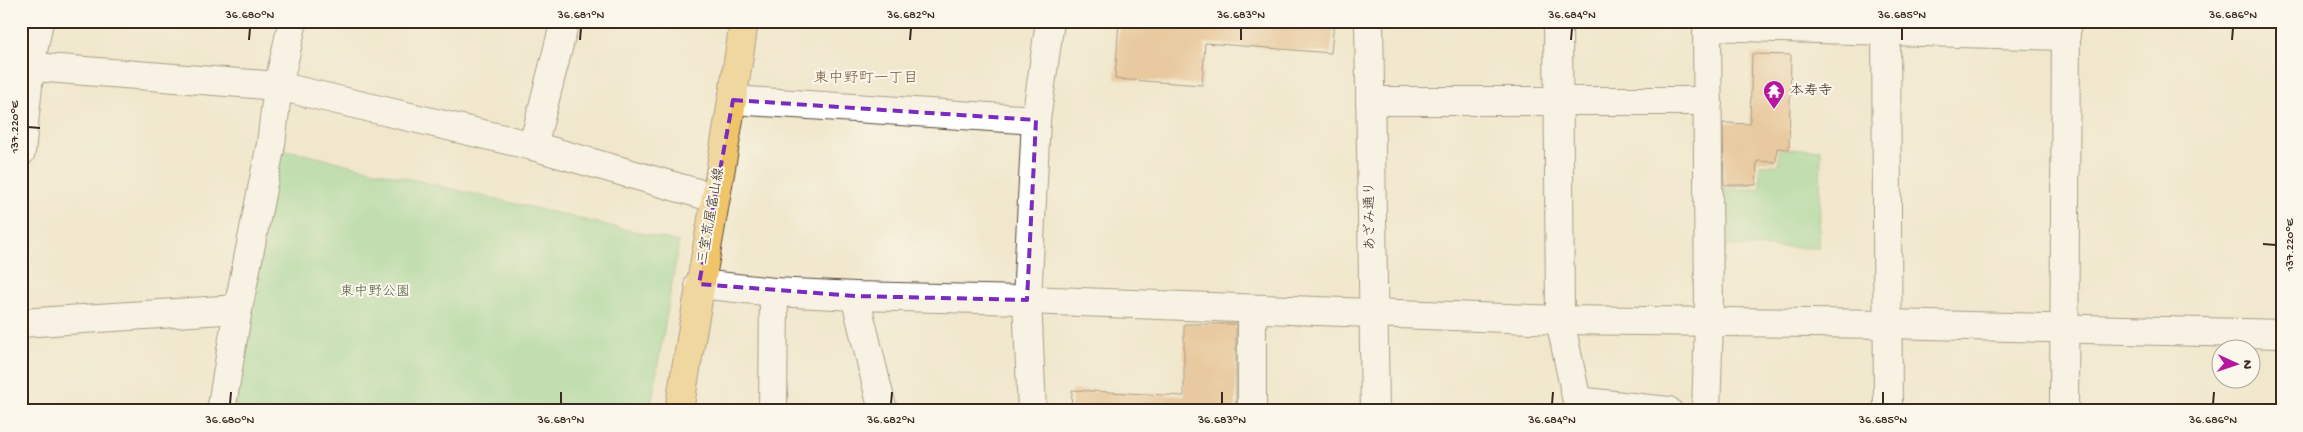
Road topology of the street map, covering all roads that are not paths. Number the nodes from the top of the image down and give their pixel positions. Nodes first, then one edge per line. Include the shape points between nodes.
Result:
1 (39, 21) edge
2 (293, 21) edge
3 (565, 21) edge
4 (744, 21) edge
5 (1050, 21) edge
6 (1369, 21) edge
7 (1558, 21) edge
8 (1708, 24) edge
9 (1886, 26) edge
10 (2066, 29) edge
11 (26, 66) edge
12 (278, 86) junction
13 (733, 100) junction
14 (1370, 101) junction
15 (1559, 101) junction
16 (1708, 101) junction
17 (1036, 120) junction
18 (533, 146) junction
19 (21, 152) edge
20 (715, 198) junction
21 (699, 284) junction
22 (774, 292) junction
23 (855, 296) junction
24 (1027, 300) junction
25 (238, 309) junction
26 (1252, 309) junction
27 (1372, 313) junction
28 (1560, 320) junction
29 (1709, 322) junction
30 (21, 323) edge
31 (1888, 324) junction
32 (2064, 329) junction
33 (2282, 334) edge
34 (1578, 406) edge
35 (221, 411) edge
36 (679, 411) edge
37 (774, 411) edge
38 (883, 411) edge
39 (1032, 411) edge
40 (1252, 411) edge
41 (1375, 411) edge
42 (1668, 411) edge
43 (1706, 411) edge
44 (1888, 411) edge
45 (2064, 411) edge

1 - 11 street
2 - 12 street
3 - 18 street
4 - 13 main road, 三室荒屋富山線
5 - 17 street
6 - 14 street, あざみ通り
7 - 15 street
8 - 9 street
8 - 16 street
9 - 10 street
9 - 31 street
10 - 32 street
11 - 12 street
11 - 19 street
12 - 18 street
12 - 25 street via 271,144
13 - 17 street
13 - 20 main road, 三室荒屋富山線
14 - 15 street
14 - 27 street, あざみ通り
15 - 16 street
15 - 28 street
16 - 29 street
17 - 24 street
18 - 20 street
20 - 21 main road, 三室荒屋富山線
21 - 22 street
21 - 36 main road, 三室荒屋富山線
22 - 23 street
22 - 37 street
23 - 24 street
23 - 38 street
24 - 26 street
24 - 39 street
25 - 30 street
25 - 35 street
26 - 27 street
26 - 40 street
27 - 28 street
27 - 41 street, あざみ通り
28 - 29 street
28 - 34 street
29 - 31 street
29 - 43 street
31 - 32 street
31 - 44 street
32 - 33 street
32 - 45 street
34 - 42 street

